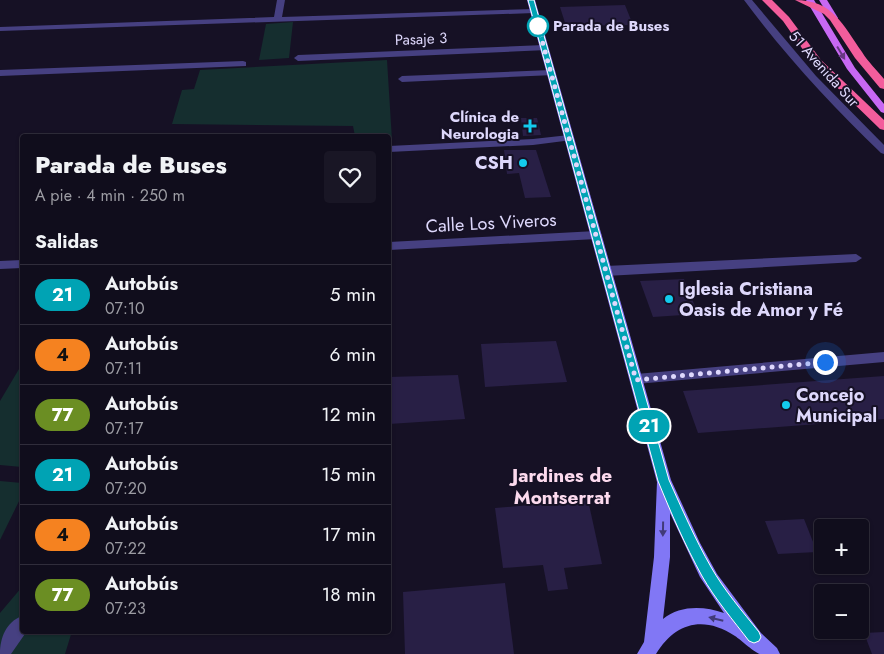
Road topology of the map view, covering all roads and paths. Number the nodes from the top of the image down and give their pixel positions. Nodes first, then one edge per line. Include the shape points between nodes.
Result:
1 (281, 0) edge
2 (748, 0) edge
3 (767, 0) edge
4 (800, 0) edge
5 (810, 0) edge
6 (824, 0) edge
7 (532, 6) edge
8 (834, 18) junction
9 (278, 19) junction
10 (0, 29) edge
11 (544, 48) junction
12 (298, 58) dead end
13 (243, 64) dead end
14 (0, 73) edge
15 (551, 73) junction
16 (402, 79) dead end
17 (884, 86) edge
18 (884, 110) edge
19 (884, 126) edge
20 (569, 138) junction
21 (391, 149) edge
22 (884, 151) edge
23 (596, 235) junction
24 (391, 246) edge
25 (856, 258) dead end
26 (20, 264) edge
27 (0, 265) edge
28 (606, 271) junction
29 (884, 357) edge
30 (636, 380) junction
31 (664, 481) junction
32 (20, 627) edge
33 (754, 637) junction
34 (649, 647) edge
35 (2, 654) edge
36 (771, 654) edge

1 - 9 street
2 - 22 street, 51 Avenida Sur via 853,122
3 - 19 highway via 786,19 817,62
4 - 8 highway
5 -> 18 main road via 851,69
6 - 8 main road
7 - 9 street
7 - 11 street
8 - 17 highway
9 - 10 street
11 - 12 street, Pasaje 3
11 - 15 street
13 - 14 street
15 - 16 street
15 - 20 street
20 - 21 street
20 - 23 street
23 - 24 street, Calle Los Viveros
23 - 28 street
25 - 28 street
26 - 27 street
28 - 30 street
29 - 30 lane
30 - 31 street
31 - 33 street via 706,572
31 -> 34 street via 662,557
32 - 35 street
33 -> 34 street via 736,625 699,615 665,626
33 - 36 street

